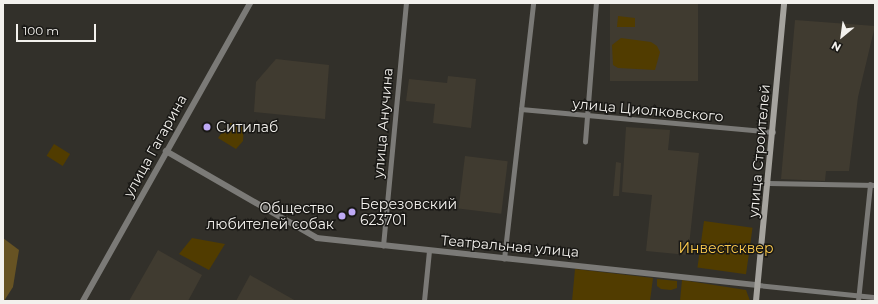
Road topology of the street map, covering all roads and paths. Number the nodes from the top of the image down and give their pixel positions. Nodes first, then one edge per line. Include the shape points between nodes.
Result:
1 (250, 3) edge
2 (406, 3) edge
3 (533, 3) edge
4 (596, 3) edge
5 (784, 3) edge
6 (521, 109) junction
7 (588, 116) junction
8 (773, 132) junction
9 (586, 142) dead end
10 (166, 151) junction
11 (769, 183) junction
12 (872, 185) edge
13 (383, 246) junction
14 (429, 250) junction
15 (504, 258) junction
16 (758, 285) junction
17 (858, 295) junction
18 (875, 297) edge
19 (83, 301) edge
20 (424, 301) edge
21 (756, 301) edge
22 (858, 301) edge

1 - 10 street, улица Гагарина
2 - 13 street, улица Анучина
3 - 6 street
4 - 7 street
5 - 8 main road, улица Строителей
6 - 7 street, улица Циолковского
6 - 15 street
7 - 8 street, улица Циолковского
7 - 9 street
8 - 11 main road, улица Строителей
10 - 13 street, Театральная улица via 317,238
10 - 19 street, улица Гагарина
11 - 12 street
11 - 16 main road, улица Строителей
12 - 17 street
13 - 14 street, Театральная улица
14 - 15 street, Театральная улица
14 - 20 street
15 - 16 street, Театральная улица
16 - 17 street, Театральная улица
16 - 21 main road, улица Строителей
17 - 18 street, Театральная улица
17 - 22 street

